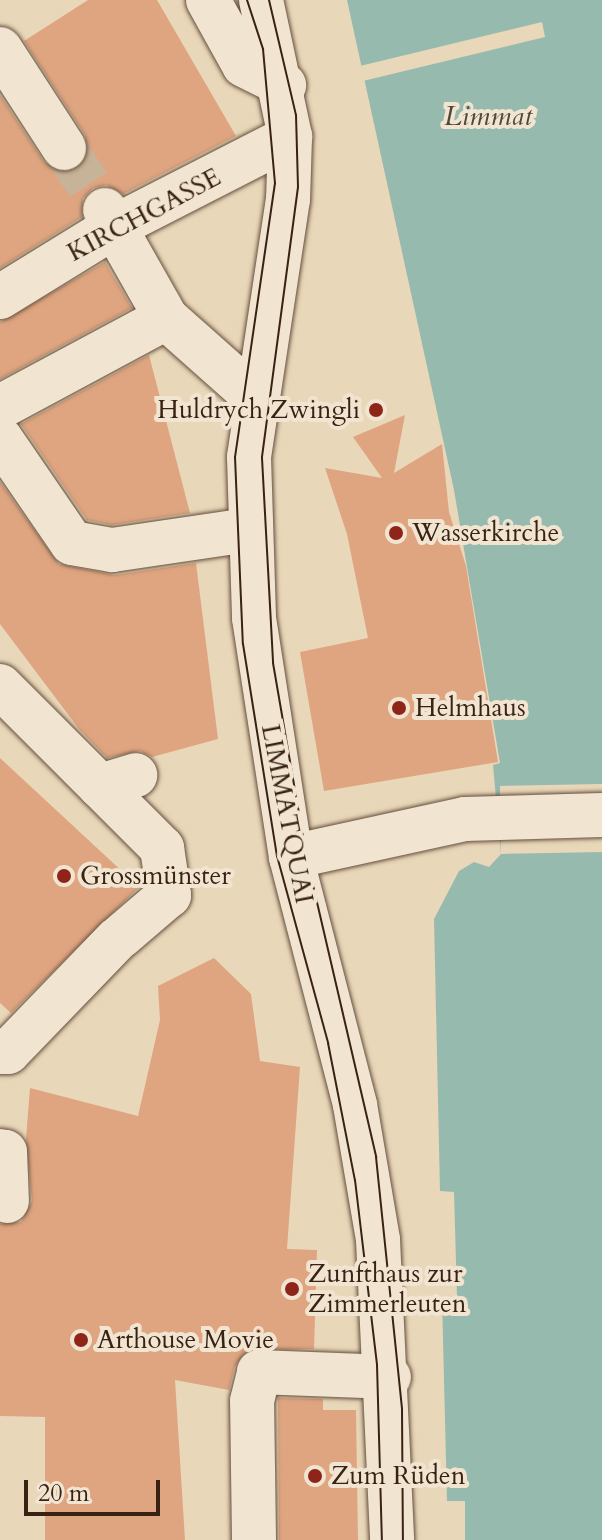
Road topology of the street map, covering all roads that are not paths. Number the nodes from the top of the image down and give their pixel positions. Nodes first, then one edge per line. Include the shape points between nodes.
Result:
1 (208, 0) edge
2 (261, 0) edge
3 (2, 55) edge
4 (284, 85) junction
5 (290, 137) junction
6 (64, 148) tunnel mouth
7 (110, 218) junction
8 (0, 297) edge
9 (166, 318) junction
10 (254, 396) junction
11 (0, 407) edge
12 (0, 438) edge
13 (234, 532) junction
14 (0, 686) edge
15 (602, 815) edge
16 (291, 857) junction
17 (0, 1052) edge
18 (0, 1151) edge
19 (7, 1201) dead end
20 (375, 1376) junction
21 (254, 1540) edge
22 (392, 1540) edge

1 - 4 street via 244,65
2 - 4 street, LIMMATQUAI
3 - 6 street
4 - 5 street, LIMMATQUAI
5 - 7 street, KIRCHGASSE
5 - 10 street, LIMMATQUAI via 288,199
7 - 8 street, KIRCHGASSE
7 - 9 street
9 - 10 street
9 - 11 street
10 - 13 street, LIMMATQUAI
12 - 13 street via 72,543 112,550
13 - 16 street, LIMMATQUAI
14 - 17 street via 118,780 162,848 169,895 119,938 8,1052
15 - 16 street via 495,817
16 - 20 street, LIMMATQUAI via 355,1105 361,1241
18 - 19 street via 5,1152
20 - 21 street via 259,1372 252,1401
20 - 22 street, LIMMATQUAI

